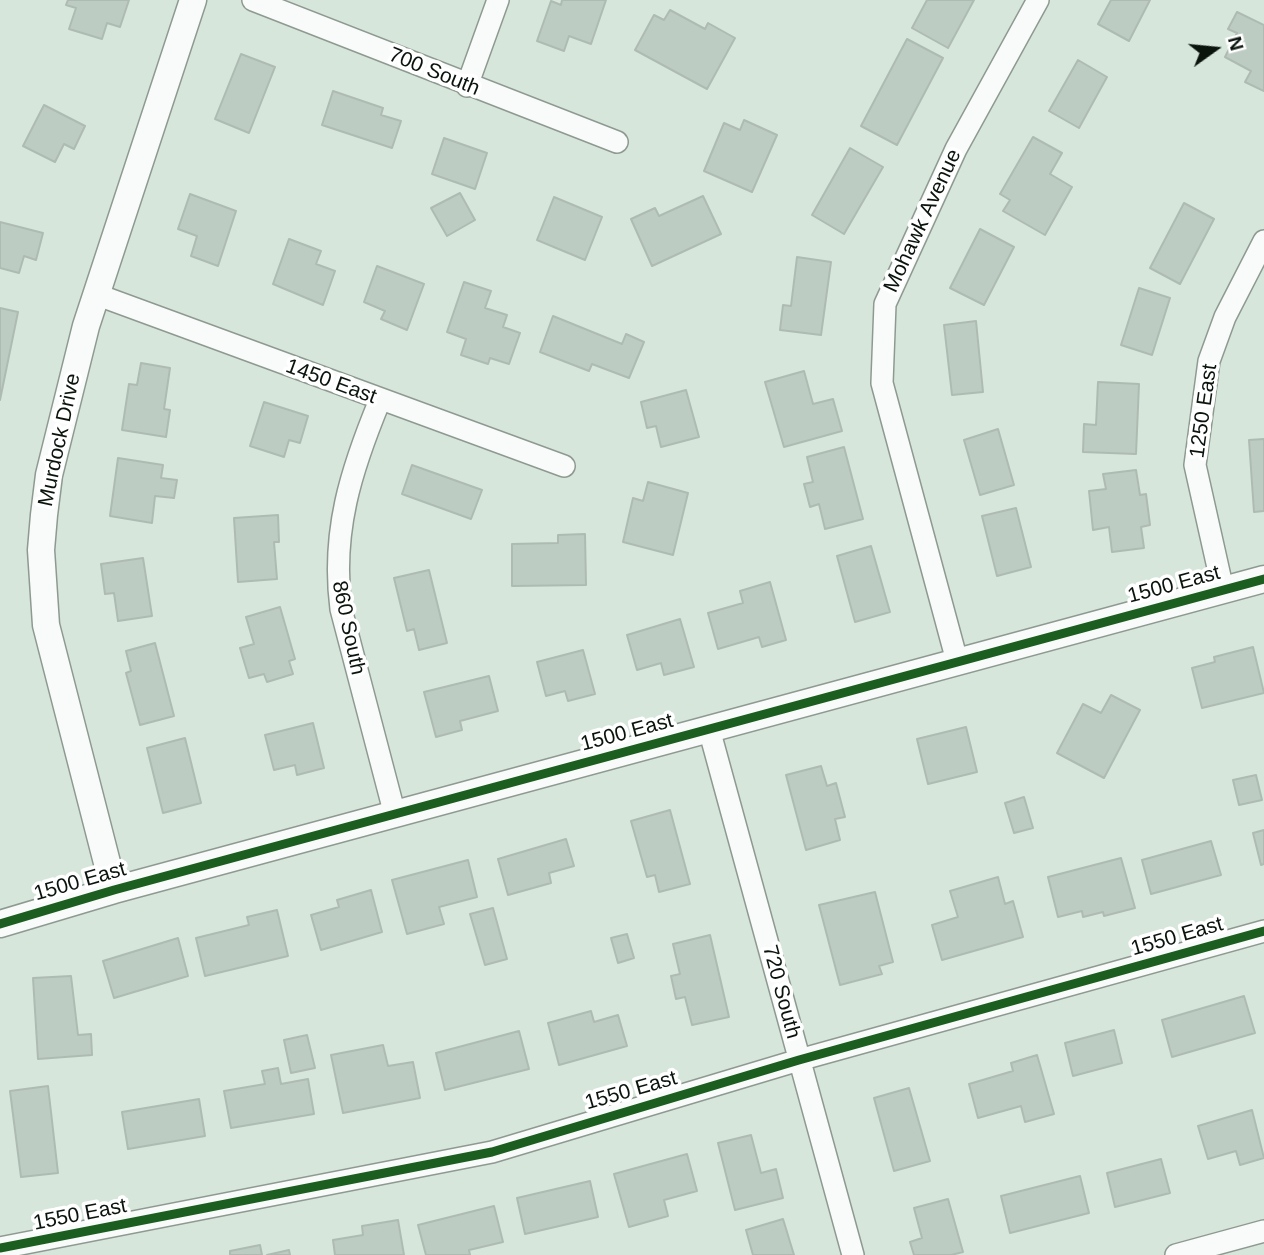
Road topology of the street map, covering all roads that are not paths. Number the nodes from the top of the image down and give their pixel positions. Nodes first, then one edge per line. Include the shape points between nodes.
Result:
1 (193, 0) edge
2 (253, 0) edge
3 (498, 0) edge
4 (1038, 0) edge
5 (467, 86) junction
6 (617, 142) dead end
7 (1264, 241) edge
8 (98, 295) junction
9 (380, 400) junction
10 (564, 466) dead end
11 (1264, 579) edge
12 (1223, 590) junction
13 (957, 661) junction
14 (709, 729) junction
15 (395, 815) junction
16 (114, 890) junction
17 (0, 924) edge
18 (1264, 931) edge
19 (799, 1060) junction
20 (1264, 1231) edge
21 (0, 1248) edge
22 (853, 1255) edge
23 (1175, 1255) edge

1 - 8 street, Murdock Drive
2 - 5 street, 700 South
3 - 5 street
4 - 13 street, Mohawk Avenue via 956,149 885,304 883,383
5 - 6 street, 700 South
7 - 12 street, 1250 East via 1225,317 1209,361 1195,465
8 - 9 street, 1450 East
8 - 16 street, Murdock Drive via 49,475 41,550 46,625 55,669
9 - 10 street, 1450 East
9 - 15 street, 860 South via 343,510 336,573 341,609
11 - 12 street, 1500 East
12 - 13 street, 1500 East
13 - 14 street, 1500 East
14 - 15 street, 1500 East
14 - 19 street, 720 South
15 - 16 street, 1500 East
16 - 17 street, 1500 East
18 - 19 street, 1550 East
19 - 21 street, 1550 East via 492,1152
19 - 22 street, 720 South
20 - 23 street

